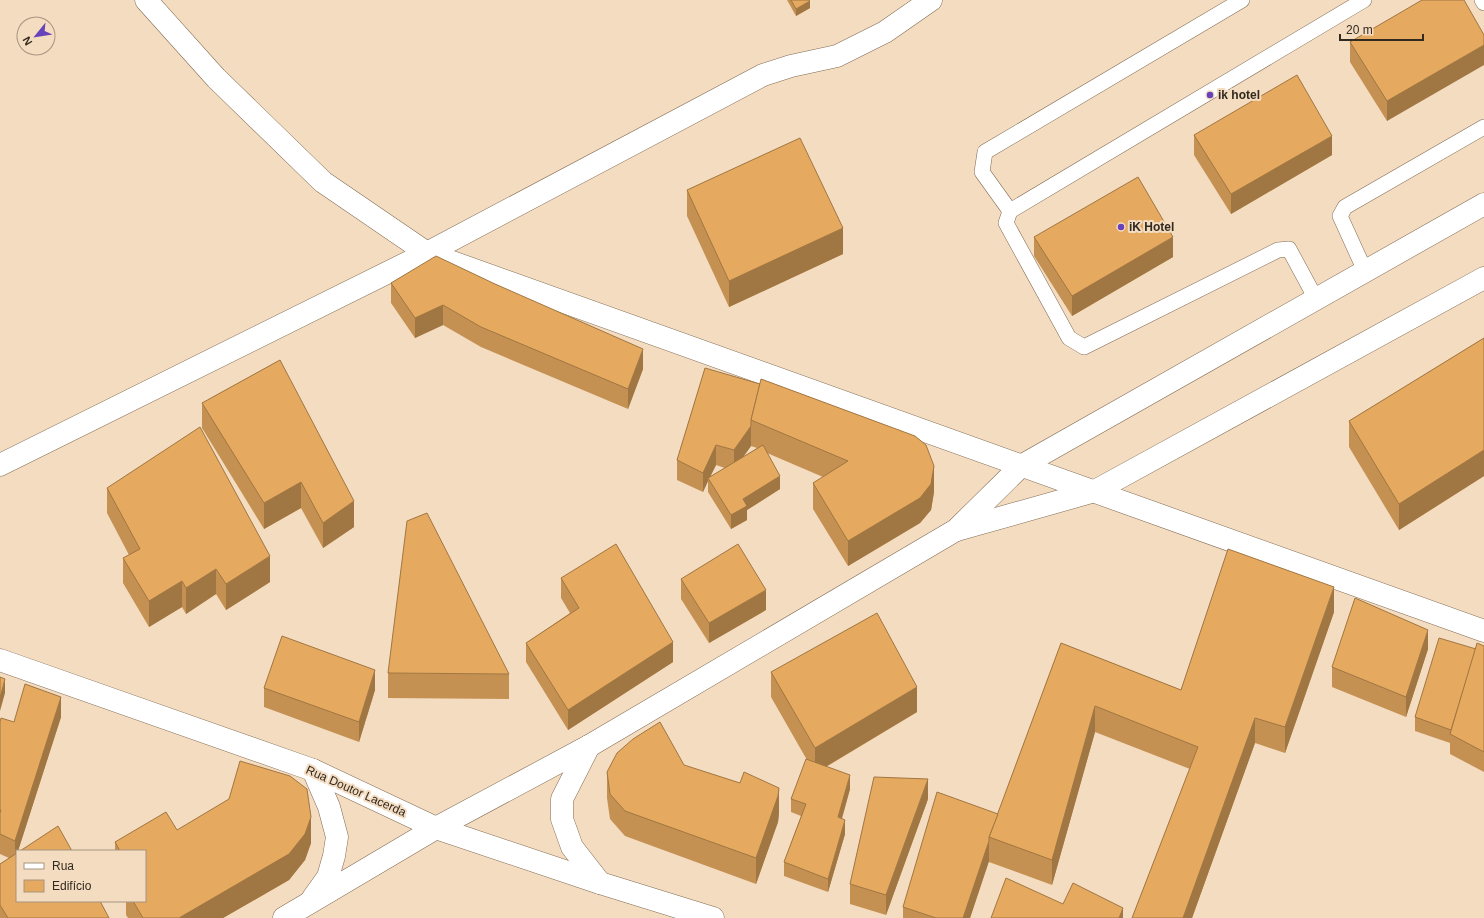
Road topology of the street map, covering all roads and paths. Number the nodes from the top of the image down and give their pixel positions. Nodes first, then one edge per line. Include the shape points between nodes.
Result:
1 (146, 0) edge
2 (931, 0) edge
3 (1242, 0) edge
4 (1364, 0) edge
5 (1482, 0) edge
6 (1484, 3) edge
7 (1484, 127) edge
8 (1484, 204) edge
9 (1010, 211) junction
10 (427, 253) junction
11 (1364, 271) junction
12 (1484, 278) edge
13 (1316, 298) junction
14 (0, 465) edge
15 (1021, 466) junction
16 (1095, 491) junction
17 (956, 530) junction
18 (1484, 631) edge
19 (0, 660) edge
20 (589, 746) junction
21 (313, 770) junction
22 (436, 828) junction
23 (600, 883) junction
24 (309, 904) junction
25 (284, 918) edge
26 (713, 918) edge

1 - 10 main road via 216,78 323,182
2 - 10 main road via 885,32 837,56 762,75
3 - 9 lane via 985,152 982,172
4 - 9 lane
5 - 6 lane
7 - 11 lane via 1345,207 1340,216
8 - 11 main road
9 - 13 lane via 1006,223 1069,338 1084,347 1278,250 1289,249
10 - 14 main road
10 - 15 main road
11 - 13 main road
12 - 16 main road
13 - 15 main road
15 - 16 main road
15 - 17 main road
16 - 17 main road
16 - 18 main road
17 - 20 main road
19 - 21 main road, Rua Doutor Lacerda
20 - 22 main road
20 - 23 main road via 562,799 562,819 572,847
21 - 22 main road, Rua Doutor Lacerda
21 - 24 main road via 329,807 337,837 328,877
22 - 23 main road, Rua Doutor Lacerda
22 - 24 main road
23 - 26 main road, Rua Doutor Lacerda
24 - 25 main road

